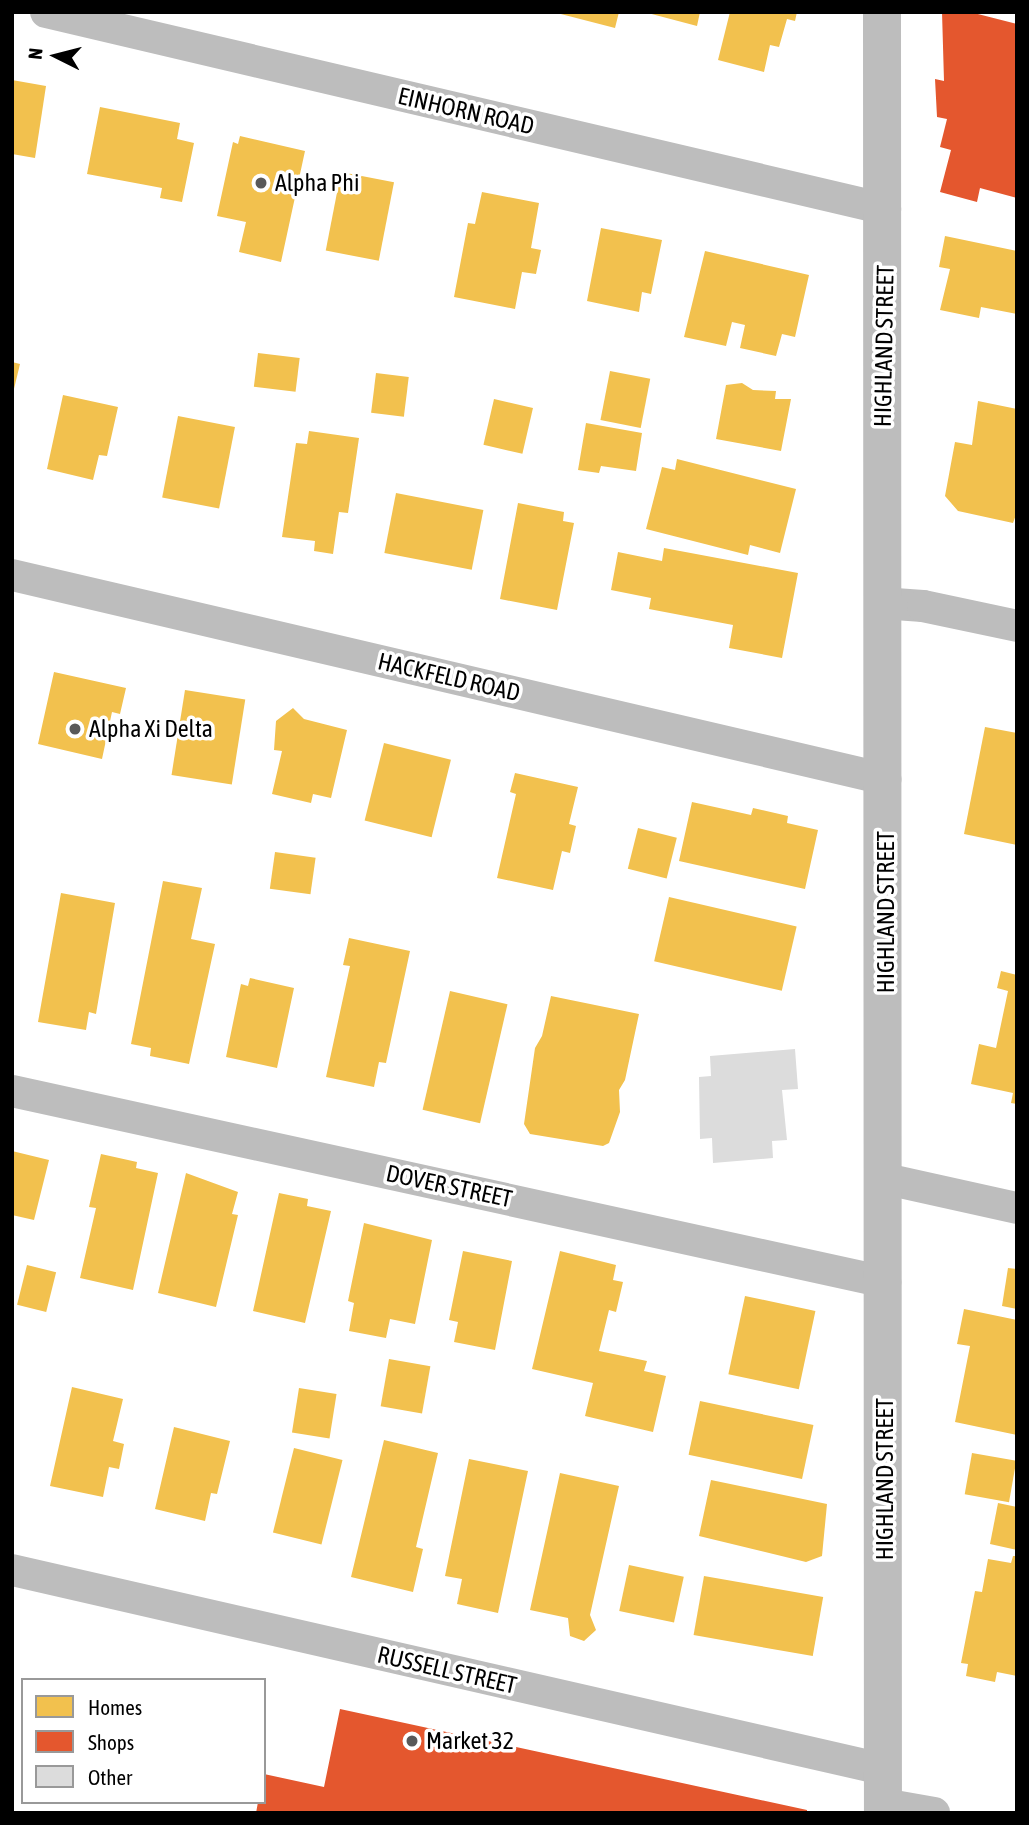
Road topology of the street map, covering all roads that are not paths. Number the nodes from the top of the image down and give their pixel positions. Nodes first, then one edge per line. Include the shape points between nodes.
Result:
1 (46, 12) edge
2 (882, 12) edge
3 (885, 209) junction
4 (12, 575) edge
5 (881, 603) junction
6 (1017, 626) edge
7 (886, 779) junction
8 (12, 1091) edge
9 (886, 1179) junction
10 (1017, 1208) edge
11 (885, 1282) junction
12 (12, 1570) edge
13 (883, 1796) edge
14 (934, 1813) edge

1 - 3 street, EINHORN ROAD
2 - 3 highway, HIGHLAND STREET
3 - 5 highway, HIGHLAND STREET
4 - 7 street, HACKFELD ROAD
5 - 6 street via 923,606
5 - 7 highway, HIGHLAND STREET
7 - 9 highway, HIGHLAND STREET
8 - 11 street, DOVER STREET
9 - 10 street
9 - 11 highway, HIGHLAND STREET
11 - 13 highway, HIGHLAND STREET
12 - 13 street, RUSSELL STREET
13 - 14 street, RUSSELL STREET

